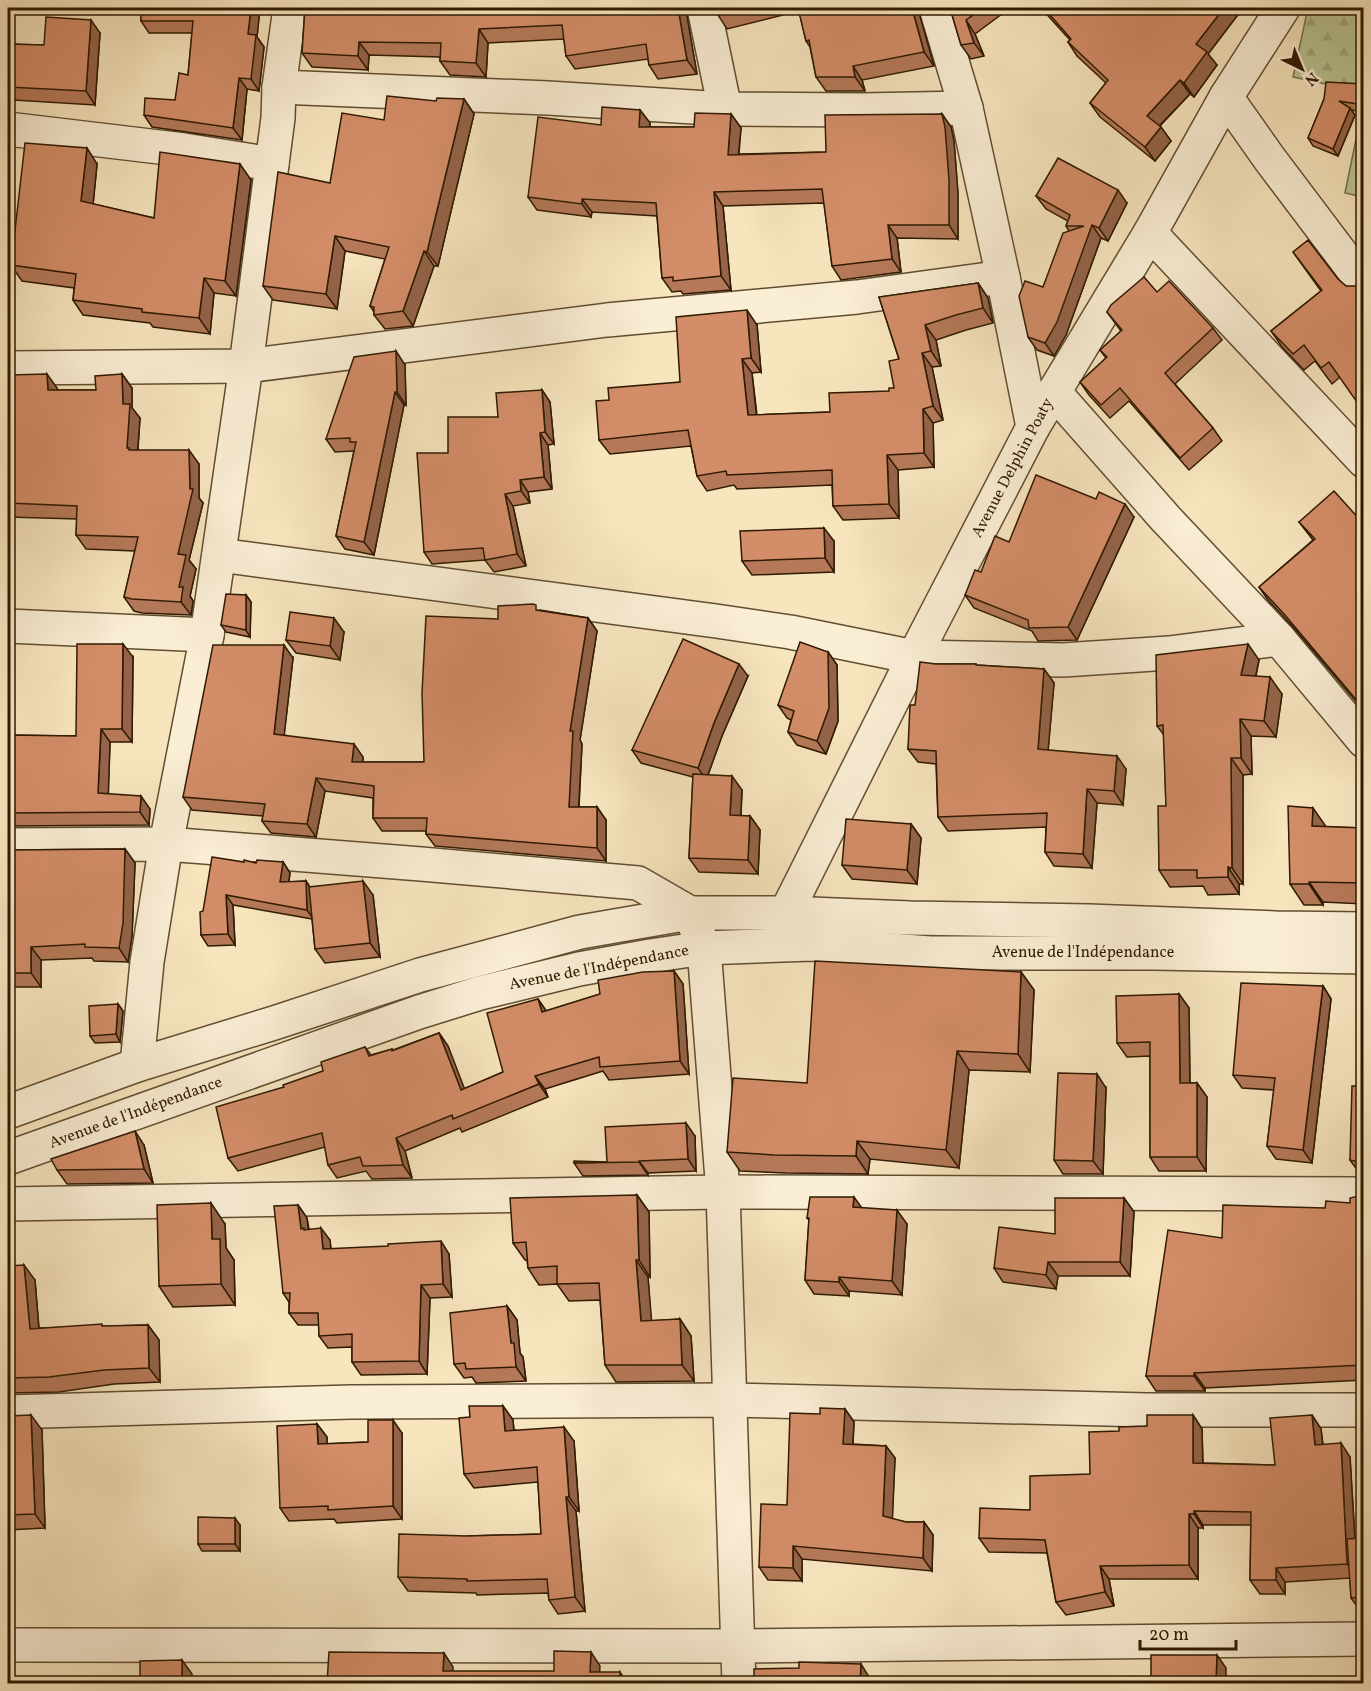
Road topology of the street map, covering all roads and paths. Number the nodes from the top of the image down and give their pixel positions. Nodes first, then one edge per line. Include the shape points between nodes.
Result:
1 (290, 8) edge
2 (704, 8) edge
3 (936, 8) edge
4 (1283, 8) edge
5 (279, 87) junction
6 (1226, 97) junction
7 (966, 108) junction
8 (724, 109) junction
9 (8, 129) edge
10 (273, 164) junction
11 (1150, 233) junction
12 (1003, 278) junction
13 (1364, 284) edge
14 (246, 366) junction
15 (8, 368) edge
16 (1054, 392) junction
17 (1033, 428) junction
18 (1364, 461) edge
19 (219, 555) junction
20 (8, 627) edge
21 (207, 635) junction
22 (1279, 639) junction
23 (914, 657) junction
24 (1364, 741) edge
25 (166, 844) junction
26 (8, 845) edge
27 (690, 913) junction
28 (786, 913) junction
29 (1364, 929) edge
30 (777, 946) junction
31 (704, 948) junction
32 (1364, 957) edge
33 (137, 1065) junction
34 (8, 1112) edge
35 (8, 1158) edge
36 (723, 1192) junction
37 (1364, 1194) edge
38 (8, 1204) edge
39 (730, 1400) junction
40 (1364, 1410) edge
41 (8, 1412) edge
42 (1364, 1639) edge
43 (8, 1645) edge
44 (738, 1646) junction
45 (739, 1683) edge

1 - 5 street
2 - 8 street
3 - 7 street
4 - 6 street, Avenue Delphin Poaty
5 - 8 street
5 - 10 street
6 - 11 street, Avenue Delphin Poaty
6 - 13 street
7 - 8 street
7 - 12 street
9 - 10 street
10 - 14 street
11 - 16 street, Avenue Delphin Poaty
11 - 18 street
12 - 14 street via 857,297 607,320
12 - 17 street
14 - 15 street
14 - 19 street
16 - 17 street, Avenue Delphin Poaty
16 - 22 street
17 - 23 street, Avenue Delphin Poaty
19 - 21 street
19 - 23 street via 716,621
20 - 21 street
21 - 25 street
22 - 23 street via 1169,653 1063,660
22 - 24 street
23 - 28 street, Avenue Delphin Poaty
25 - 26 street
25 - 27 street via 638,883
25 - 33 street via 147,962
27 - 28 street, Avenue de l'Indépendance
27 - 31 street
27 - 33 street, Avenue de l'Indépendance via 579,932 420,975
28 - 29 street, Avenue de l'Indépendance
28 - 30 street, Avenue Delphin Poaty
30 - 31 street, Avenue de l'Indépendance
30 - 32 street, Avenue de l'Indépendance via 811,944 930,953
31 - 35 street, Avenue de l'Indépendance via 579,969 480,993
31 - 36 street
33 - 34 street, Avenue de l'Indépendance
36 - 37 street
36 - 38 street
36 - 39 street
39 - 40 street via 1135,1410
39 - 41 street via 351,1402
39 - 44 street
42 - 44 street
43 - 44 street
44 - 45 street

